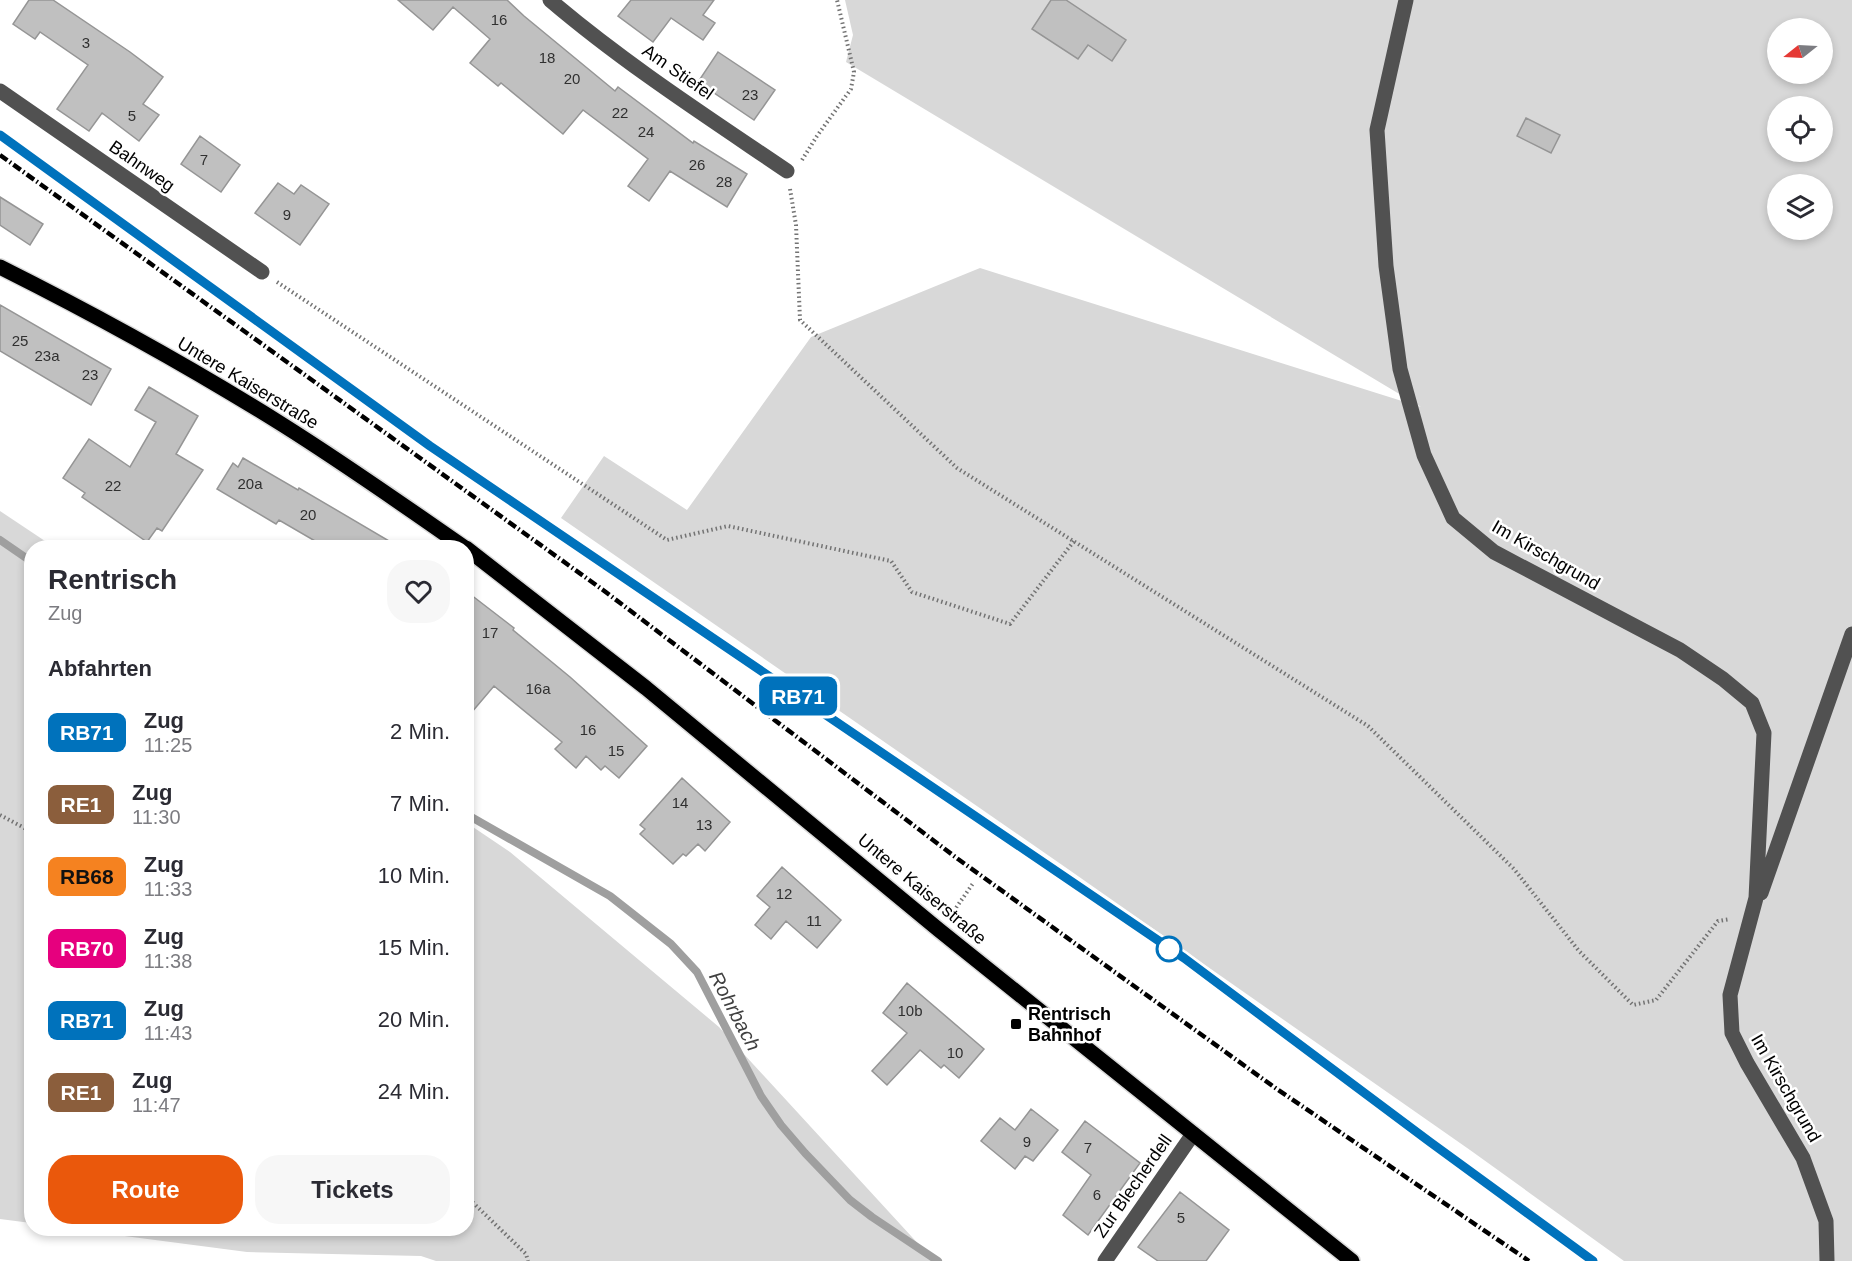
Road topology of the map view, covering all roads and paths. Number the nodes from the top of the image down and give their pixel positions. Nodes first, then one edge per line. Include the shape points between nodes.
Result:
1 (549, 0) edge
2 (837, 0) edge
3 (1406, 0) edge
4 (0, 91) edge
5 (793, 168) junction
6 (0, 267) edge
7 (262, 272) joint
8 (454, 540) edge
9 (1074, 542) junction
10 (474, 554) edge
11 (1852, 634) edge
12 (0, 816) edge
13 (24, 828) edge
14 (974, 882) dead end
15 (1752, 915) junction
16 (939, 930) junction
17 (1747, 933) junction
18 (1193, 1134) junction
19 (474, 1204) edge
20 (528, 1261) edge
21 (1106, 1261) edge
22 (1352, 1261) edge
23 (1827, 1261) edge

1 - 5 street, Am Stiefel via 659,84
2 - 5 path via 854,72 852,89
3 - 15 street, Im Kirschgrund via 1377,130 1386,266 1400,369 1424,455 1453,518 1494,552 1680,650 1752,703 1764,733
4 - 7 street, Bahnweg
5 - 9 path via 800,321 957,468
6 - 8 main road, Untere Kaiserstraße via 160,352 284,425
7 - 9 path via 667,540 728,526 891,561 912,592 1010,624
9 - 15 path via 1368,726 1514,869 1579,951 1633,1005 1656,1000 1719,921
10 - 16 main road, Untere Kaiserstraße via 646,688
11 - 17 street, Im Kirschgrund
12 - 13 path
14 - 16 path
15 - 17 street, Im Kirschgrund
16 - 18 main road, Untere Kaiserstraße
17 - 23 street, Im Kirschgrund via 1730,994 1732,1033 1803,1158 1826,1221
18 - 21 street, Zur Blecherdell
18 - 22 main road, Untere Kaiserstraße
19 - 20 path via 526,1254

